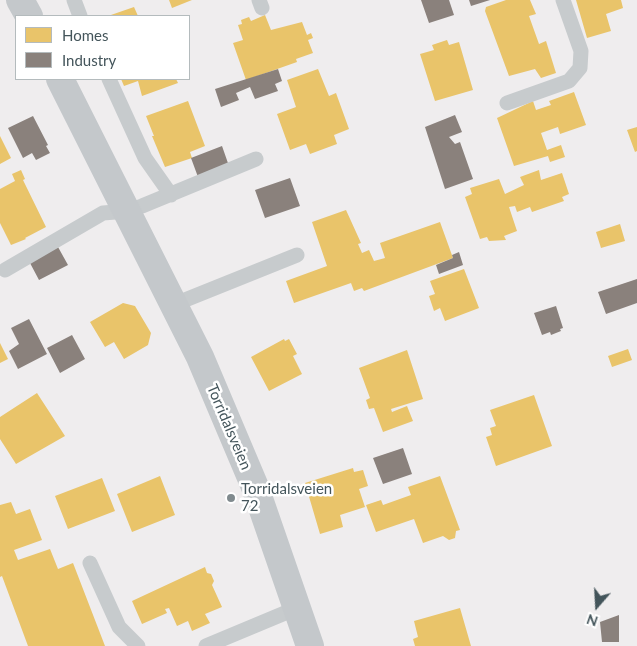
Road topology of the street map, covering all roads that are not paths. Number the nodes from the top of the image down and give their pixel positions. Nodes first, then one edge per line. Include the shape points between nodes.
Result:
1 (20, 0) edge
2 (74, 0) edge
3 (563, 0) edge
4 (28, 15) edge
5 (80, 15) edge
6 (61, 80) edge
7 (109, 80) edge
8 (507, 103) dead end
9 (256, 159) dead end
10 (171, 195) junction
11 (128, 211) junction
12 (297, 255) dead end
13 (5, 270) dead end
14 (175, 304) junction
15 (90, 563) dead end
16 (297, 608) junction
17 (138, 646) edge
18 (206, 646) edge
19 (310, 646) edge

1 - 4 main road
2 - 5 lane
3 - 8 lane via 581,50 580,68 569,81
6 - 11 main road, Torridalsveien
7 - 10 lane via 146,158
9 - 10 lane
10 - 11 lane
11 - 13 lane via 103,213
11 - 14 main road, Torridalsveien
12 - 14 lane
14 - 16 main road, Torridalsveien via 255,487
15 - 17 lane via 119,627
16 - 18 lane
16 - 19 main road, Torridalsveien

